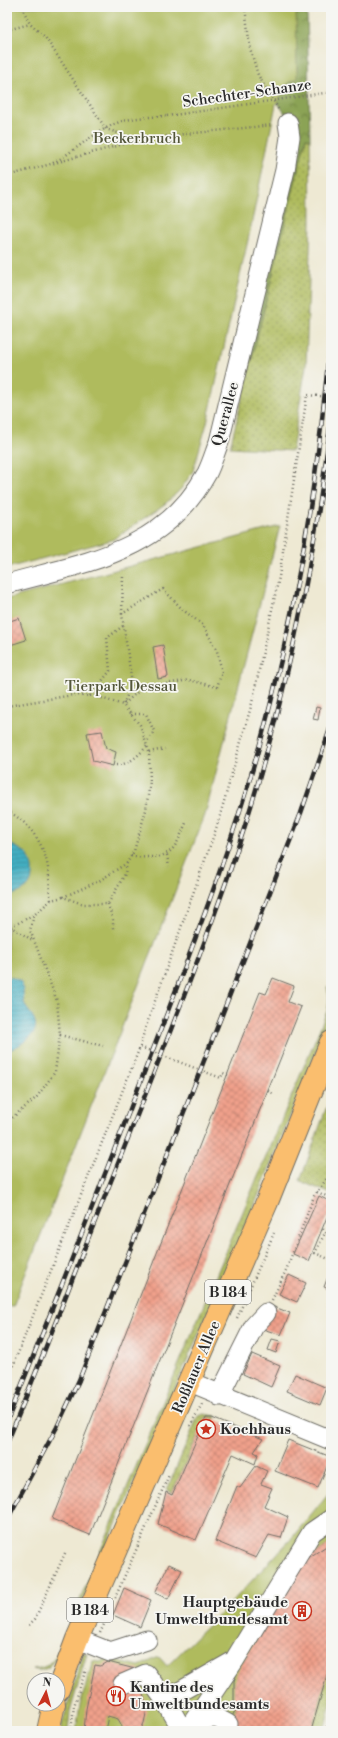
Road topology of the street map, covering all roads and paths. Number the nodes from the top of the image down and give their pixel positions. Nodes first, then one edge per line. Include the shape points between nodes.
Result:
1 (22, 7) edge
2 (245, 7) edge
3 (30, 24) junction
4 (7, 30) edge
5 (331, 92) edge
6 (288, 123) junction
7 (106, 129) junction
8 (146, 138) junction
9 (48, 165) junction
10 (7, 176) edge
11 (331, 397) edge
12 (123, 575) dead end
13 (7, 584) edge
14 (122, 614) junction
15 (123, 626) junction
16 (90, 696) junction
17 (123, 705) junction
18 (7, 706) edge
19 (131, 714) junction
20 (147, 745) junction
21 (165, 749) dead end
22 (149, 752) junction
23 (116, 765) dead end
24 (7, 811) edge
25 (187, 821) dead end
26 (167, 855) junction
27 (131, 856) junction
28 (127, 863) junction
29 (169, 867) dead end
30 (63, 897) junction
31 (51, 900) junction
32 (108, 904) junction
33 (34, 915) junction
34 (11, 926) junction
35 (7, 927) edge
36 (113, 931) dead end
37 (34, 941) junction
38 (60, 1035) junction
39 (331, 1042) edge
40 (102, 1046) dead end
41 (140, 1047) junction
42 (228, 1075) dead end
43 (268, 1091) dead end
44 (275, 1094) dead end
45 (7, 1122) edge
46 (331, 1173) edge
47 (317, 1192) junction
48 (331, 1198) edge
49 (275, 1229) dead end
50 (323, 1229) dead end
51 (325, 1233) junction
52 (331, 1233) edge
53 (331, 1260) edge
54 (266, 1313) joint
55 (236, 1321) dead end
56 (7, 1381) edge
57 (206, 1390) junction
58 (189, 1427) dead end
59 (331, 1440) edge
60 (171, 1469) dead end
61 (331, 1519) edge
62 (66, 1551) dead end
63 (114, 1600) dead end
64 (108, 1614) dead end
65 (29, 1625) dead end
66 (147, 1640) dead end
67 (86, 1643) junction
68 (234, 1661) junction
69 (66, 1677) edge
70 (123, 1684) dead end
71 (214, 1691) junction
72 (165, 1700) junction
73 (52, 1712) edge
74 (331, 1712) edge
75 (189, 1727) edge
76 (48, 1731) edge
77 (71, 1731) edge
78 (326, 1731) edge

1 - 3 path
2 - 6 path via 250,48 258,75
3 - 4 path
3 - 7 path via 45,37
5 - 7 path, Schechter-Schanze, bridge via 130,120
6 - 8 path
6 - 13 street, Querallee via 290,137 285,170 219,442 208,472 180,512 135,544 109,555
7 - 8 path via 130,137
7 - 9 path, Schechter-Schanze via 67,156
8 - 9 path
9 - 10 path
11 - 41 path via 307,395 279,577 252,703 217,826
12 - 14 path
14 - 15 path
14 - 17 path via 163,589 183,610 203,625 217,651 222,672 217,687 189,680 142,688
15 - 16 path via 107,638 110,671
15 - 17 path via 132,684
16 - 17 path
16 - 18 path via 74,695
17 - 19 path
19 - 20 path via 140,724
19 - 20 path via 146,714 154,731
20 - 22 path
20 - 23 path via 138,756
21 - 22 path
22 - 27 path via 150,780 146,810
24 - 31 path via 16,815 29,827 40,843 48,872
25 - 26 path via 174,848
26 - 27 path
26 - 29 path
27 - 28 path
28 - 30 path
28 - 32 path via 125,874
30 - 31 path
30 - 32 path via 83,904
31 - 33 path
32 - 36 path via 113,920
33 - 34 path
33 - 37 path via 30,930
34 - 35 path
34 - 37 path
37 - 38 path via 57,1001
38 - 40 path
38 - 45 path via 55,1072 36,1098
39 - 57 main road, Roßlauer Allee / B 184 via 267,1202
41 - 42 path via 221,1078 223,1073
41 - 56 path
43 - 44 path
46 - 47 path
47 - 48 path
47 - 54 path
49 - 55 path
50 - 51 path
51 - 52 path
51 - 53 path via 315,1253
54 - 57 street
57 - 58 path
57 - 59 street
57 - 67 main road, Roßlauer Allee / B 184
60 - 63 path
61 - 68 street via 312,1532
62 - 65 path via 35,1619
64 - 67 path
66 - 67 street via 110,1652
67 - 69 main road, Roßlauer Allee / B 184
67 - 77 path
68 - 71 street
68 - 72 street
70 - 72 street via 146,1674
71 - 75 street
71 - 75 street via 223,1721
72 - 75 street
73 - 76 main road
74 - 78 path

